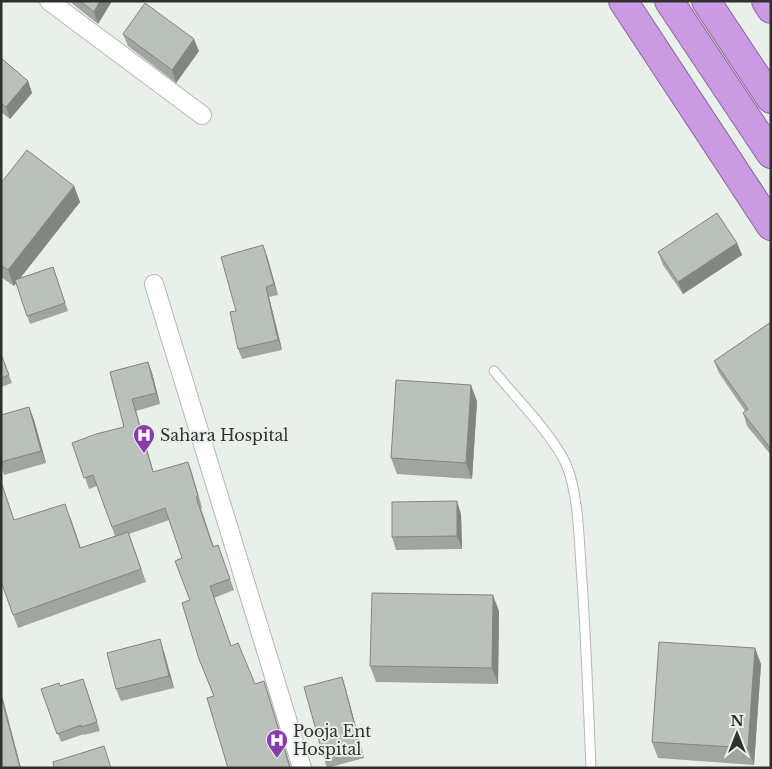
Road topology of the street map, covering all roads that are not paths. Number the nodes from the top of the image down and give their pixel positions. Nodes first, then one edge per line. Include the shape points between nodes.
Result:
1 (50, 1) edge
2 (623, 1) edge
3 (669, 1) edge
4 (706, 1) edge
5 (766, 1) edge
6 (771, 9) edge
7 (771, 99) edge
8 (202, 115) dead end
9 (771, 154) edge
10 (771, 226) edge
11 (154, 284) dead end
12 (494, 371) dead end
13 (302, 768) edge
14 (591, 768) edge

1 - 8 street
2 - 10 highway
3 - 9 highway
4 - 7 highway
5 - 6 highway
11 - 13 street
12 - 14 lane via 549,438 566,465 574,494 586,632

